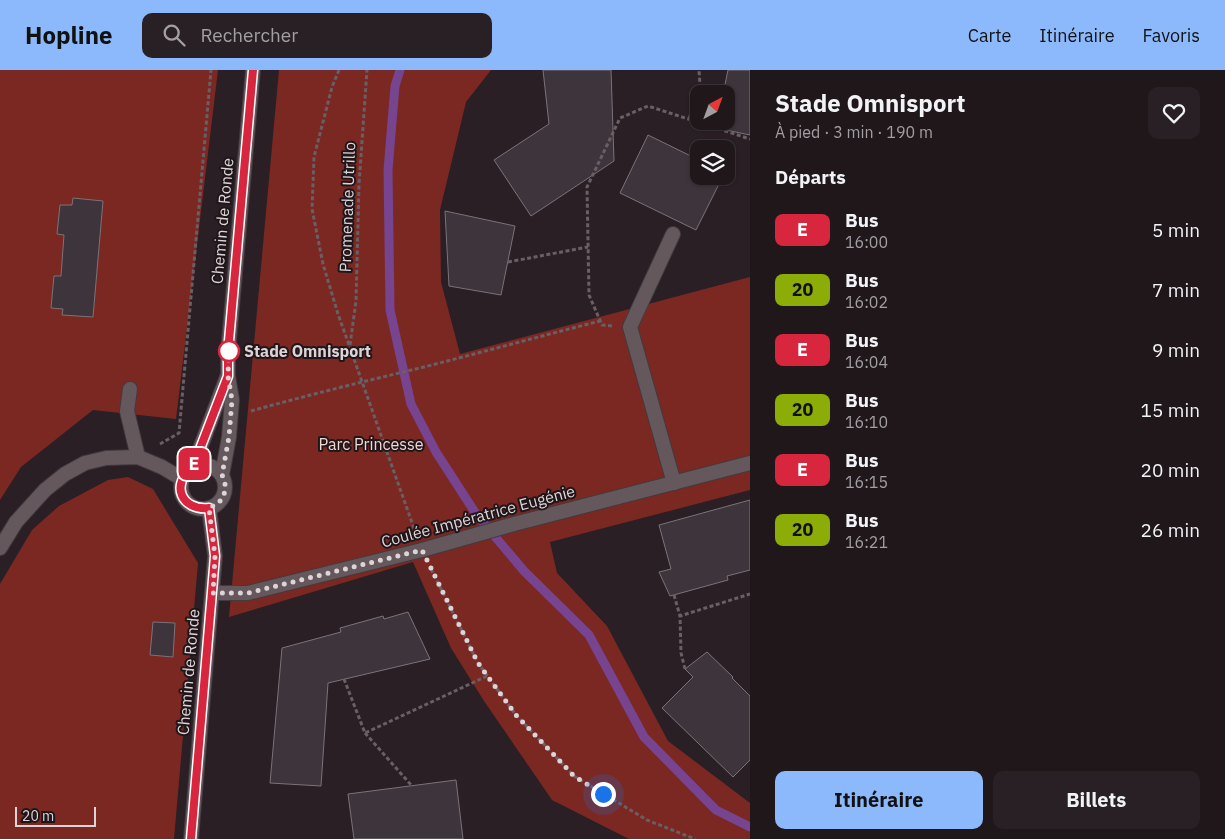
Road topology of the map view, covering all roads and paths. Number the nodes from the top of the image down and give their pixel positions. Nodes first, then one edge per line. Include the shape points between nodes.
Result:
1 (211, 70) edge
2 (253, 70) edge
3 (339, 70) edge
4 (367, 70) edge
5 (699, 70) edge
6 (689, 119) junction
7 (750, 139) edge
8 (673, 234) dead end
9 (588, 247) junction
10 (508, 262) dead end
11 (600, 321) junction
12 (630, 328) junction
13 (350, 346) junction
14 (228, 376) junction
15 (363, 382) junction
16 (130, 390) dead end
17 (249, 412) dead end
18 (138, 457) junction
19 (750, 463) edge
20 (193, 467) junction
21 (222, 475) junction
22 (182, 479) junction
23 (674, 483) junction
24 (209, 508) junction
25 (0, 548) edge
26 (422, 550) junction
27 (213, 593) junction
28 (750, 594) edge
29 (674, 595) dead end
30 (680, 616) junction
31 (684, 669) dead end
32 (487, 676) junction
33 (344, 679) dead end
34 (365, 733) junction
35 (412, 786) dead end
36 (191, 839) edge
37 (695, 839) edge

1 - 18 path via 179,433
2 - 14 street, Chemin de Ronde
3 - 13 path, Promenade Utrillo via 314,157 312,209 322,264
4 - 13 path, Promenade Utrillo via 359,184 356,301
5 - 6 path via 700,84
6 - 7 path
6 - 9 path via 648,106 620,118 587,187
8 - 12 street
9 - 10 path
9 - 11 path via 589,295
11 - 12 path via 602,325
11 - 15 path
12 - 23 street
13 - 15 path, Promenade Utrillo
14 - 20 street, Chemin de Ronde
14 - 21 street, Chemin de Ronde via 232,400
15 - 17 path
15 - 26 path, Promenade Utrillo
16 - 18 street via 127,411
18 - 22 street
18 - 25 street via 106,458 85,463 65,474 45,490 16,522
19 - 23 street, Coulée Impératrice Eugénie
20 - 21 street via 209,466
20 - 22 street, Chemin de Ronde
21 - 24 street, Chemin de Ronde via 224,495
22 - 24 street via 182,495 186,502 193,507
23 - 26 street, Coulée Impératrice Eugénie
24 - 27 street, Chemin de Ronde via 215,556
26 - 27 street, Coulée Impératrice Eugénie via 248,593
26 - 32 path, Promenade Utrillo
27 - 36 street, Chemin de Ronde
28 - 30 path
29 - 30 path
30 - 31 path
32 - 34 path
32 - 37 path, Promenade Utrillo via 516,715 574,776 647,820
33 - 34 path
34 - 35 path

